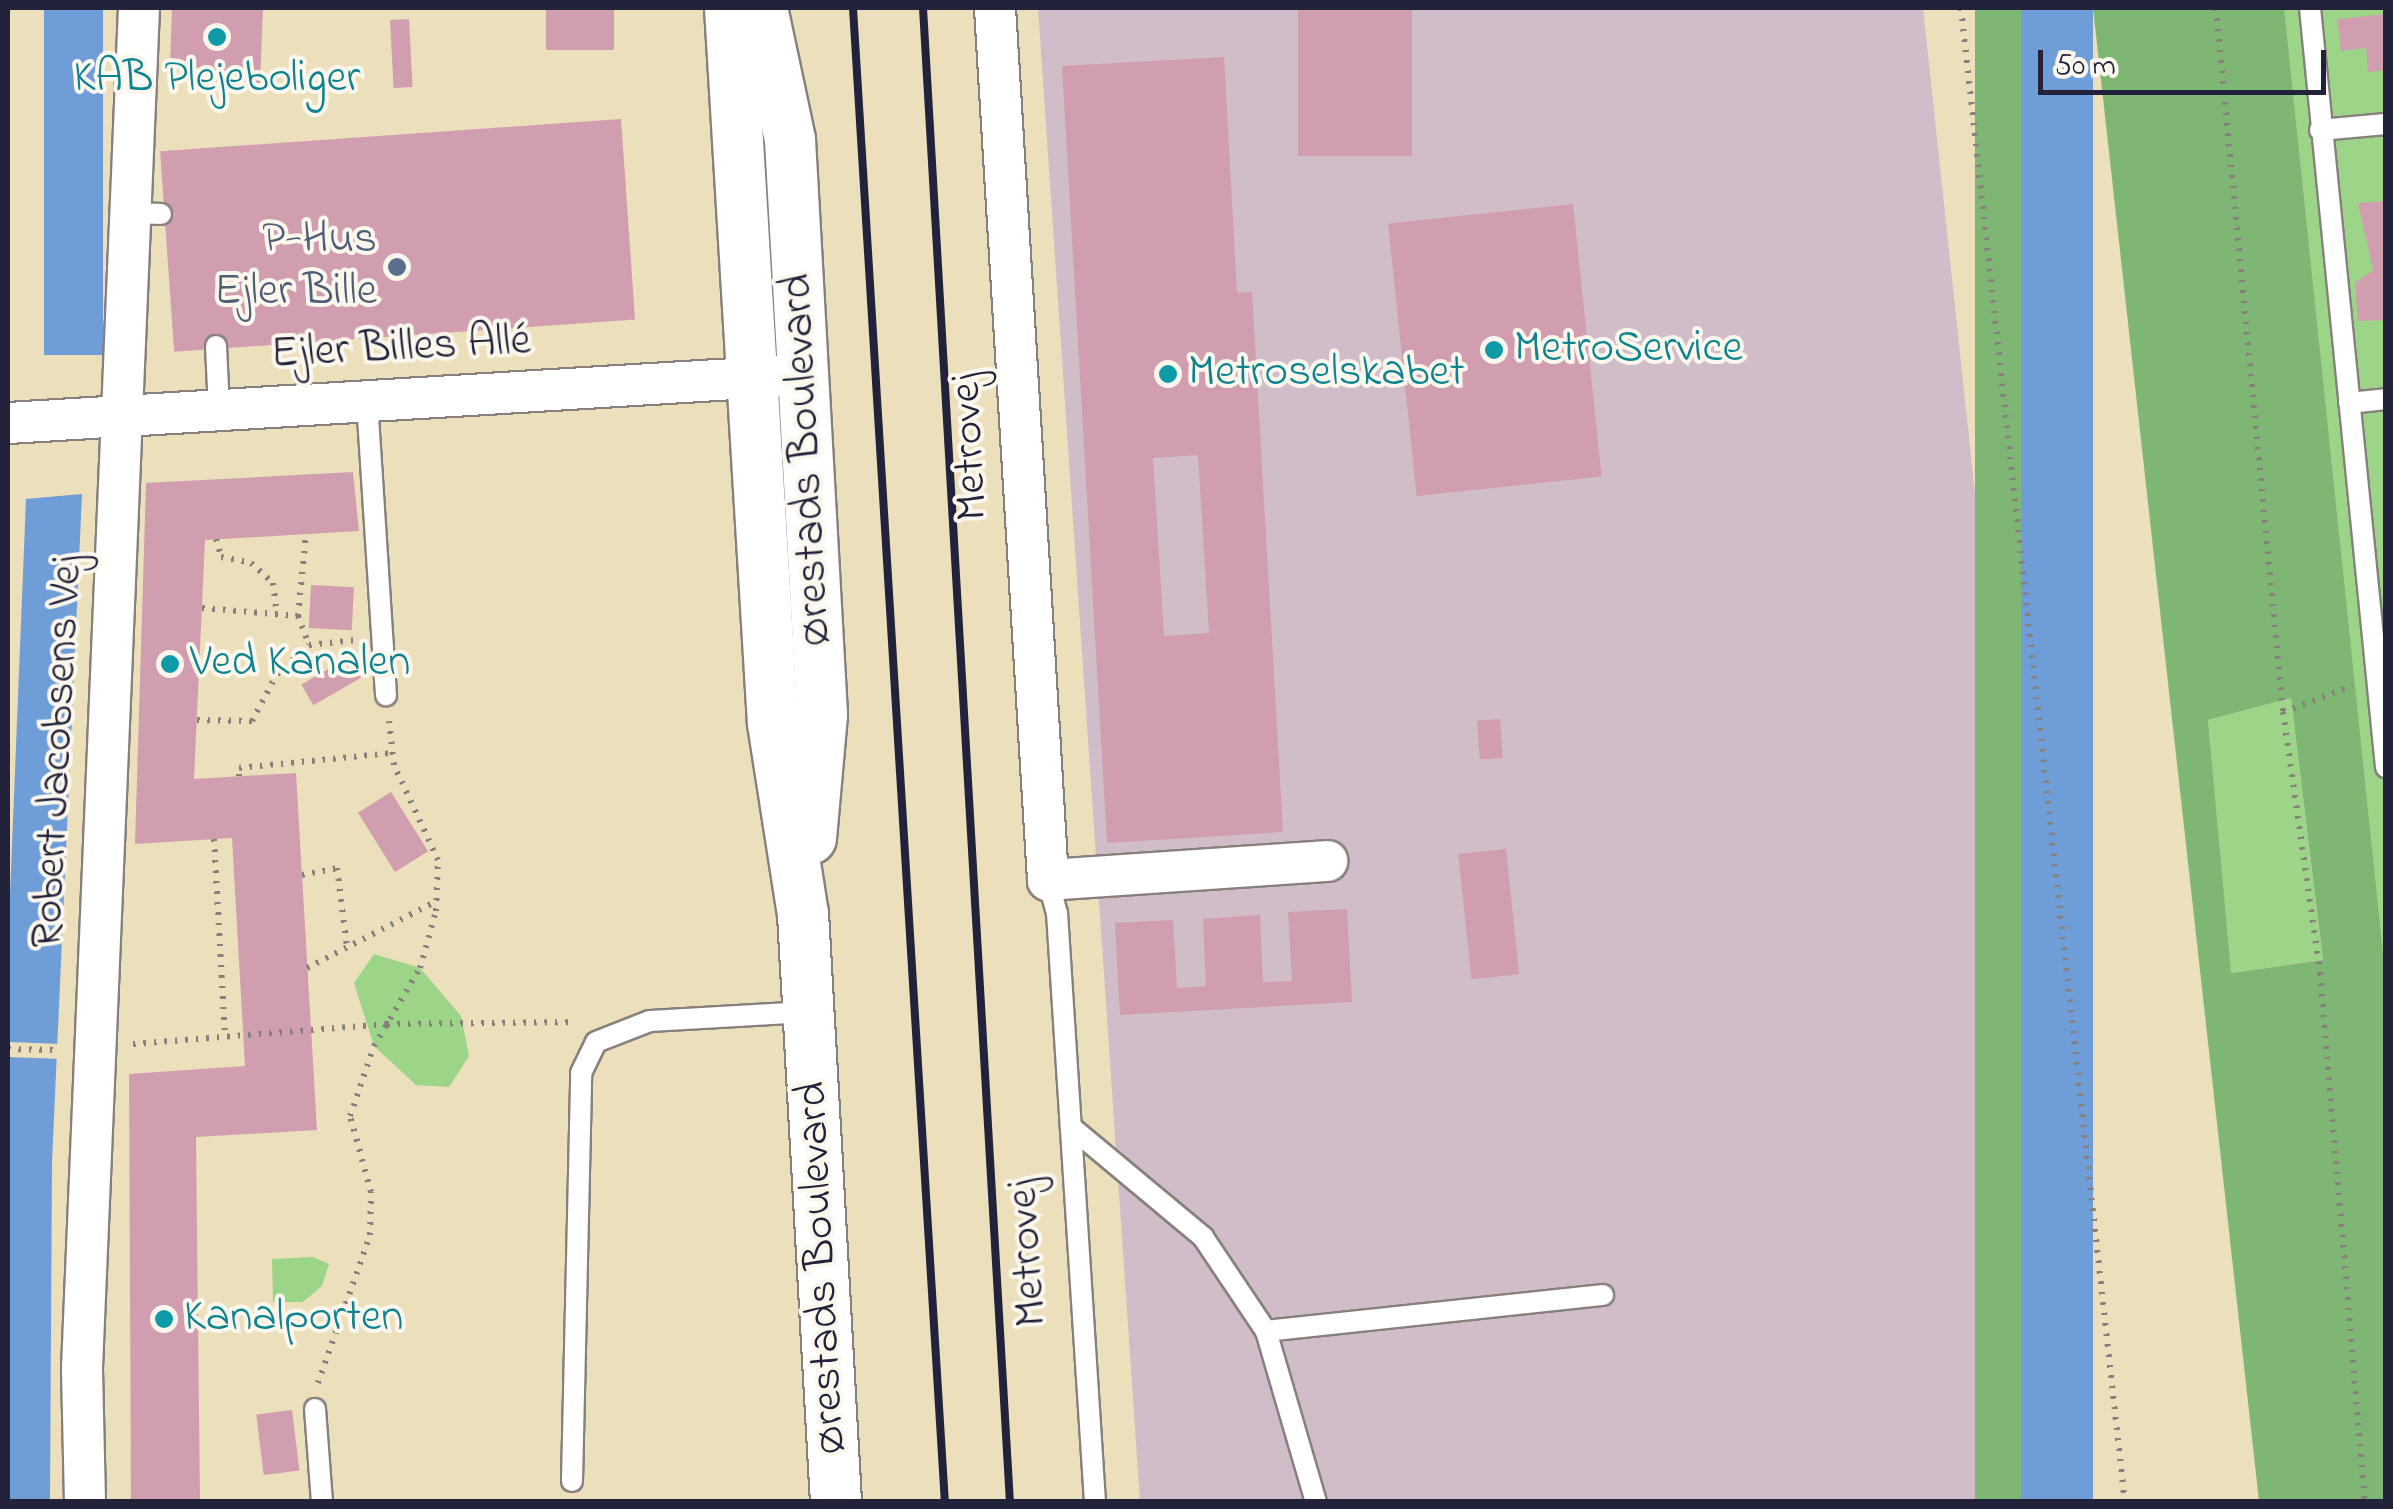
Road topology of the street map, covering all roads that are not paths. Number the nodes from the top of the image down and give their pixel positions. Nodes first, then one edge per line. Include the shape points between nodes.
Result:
1 (139, 8) edge
2 (730, 8) edge
3 (762, 8) edge
4 (995, 8) edge
5 (2310, 8) edge
6 (2386, 124) edge
7 (2320, 130) junction
8 (216, 346) dead end
9 (802, 375) junction
10 (752, 378) junction
11 (2386, 399) edge
12 (367, 401) junction
13 (2349, 403) junction
14 (219, 410) junction
15 (126, 416) junction
16 (8, 423) edge
17 (2381, 672) edge
18 (386, 696) road end
19 (2386, 768) edge
20 (1328, 861) dead end
21 (1048, 880) junction
22 (804, 914) junction
23 (809, 1012) junction
24 (1071, 1127) junction
25 (1603, 1295) dead end
26 (1266, 1331) junction
27 (314, 1409) road end
28 (572, 1481) dead end
29 (86, 1502) edge
30 (322, 1502) edge
31 (836, 1502) edge
32 (1095, 1502) edge
33 (1316, 1502) edge

1 - 15 street, Robert Jacobsens Vej via 147,213
2 - 10 street, Ørestads Boulevard
3 - 9 street, Ørestads Boulevard via 790,140
4 - 21 street, Metrovej
5 - 7 lane
6 - 7 lane
7 - 13 lane
8 - 14 lane
9 - 10 street, Ejler Billes Allé
9 - 22 street, Ørestads Boulevard via 822,715
10 - 12 street, Ejler Billes Allé
10 - 22 street, Ørestads Boulevard via 774,724
11 - 13 lane
12 - 14 street, Ejler Billes Allé
12 - 18 lane
13 - 17 lane
14 - 15 street, Ejler Billes Allé
15 - 16 street, Ejler Billes Allé
15 - 29 street, Robert Jacobsens Vej via 78,1049
17 - 19 lane
20 - 21 street
21 - 24 lane, Metrovej
22 - 23 street, Ørestads Boulevard
23 - 28 lane via 650,1021 596,1042 581,1074
23 - 31 street, Ørestads Boulevard
24 - 26 lane via 1203,1237
24 - 32 lane, Metrovej
25 - 26 lane
26 - 33 lane
27 - 30 lane

